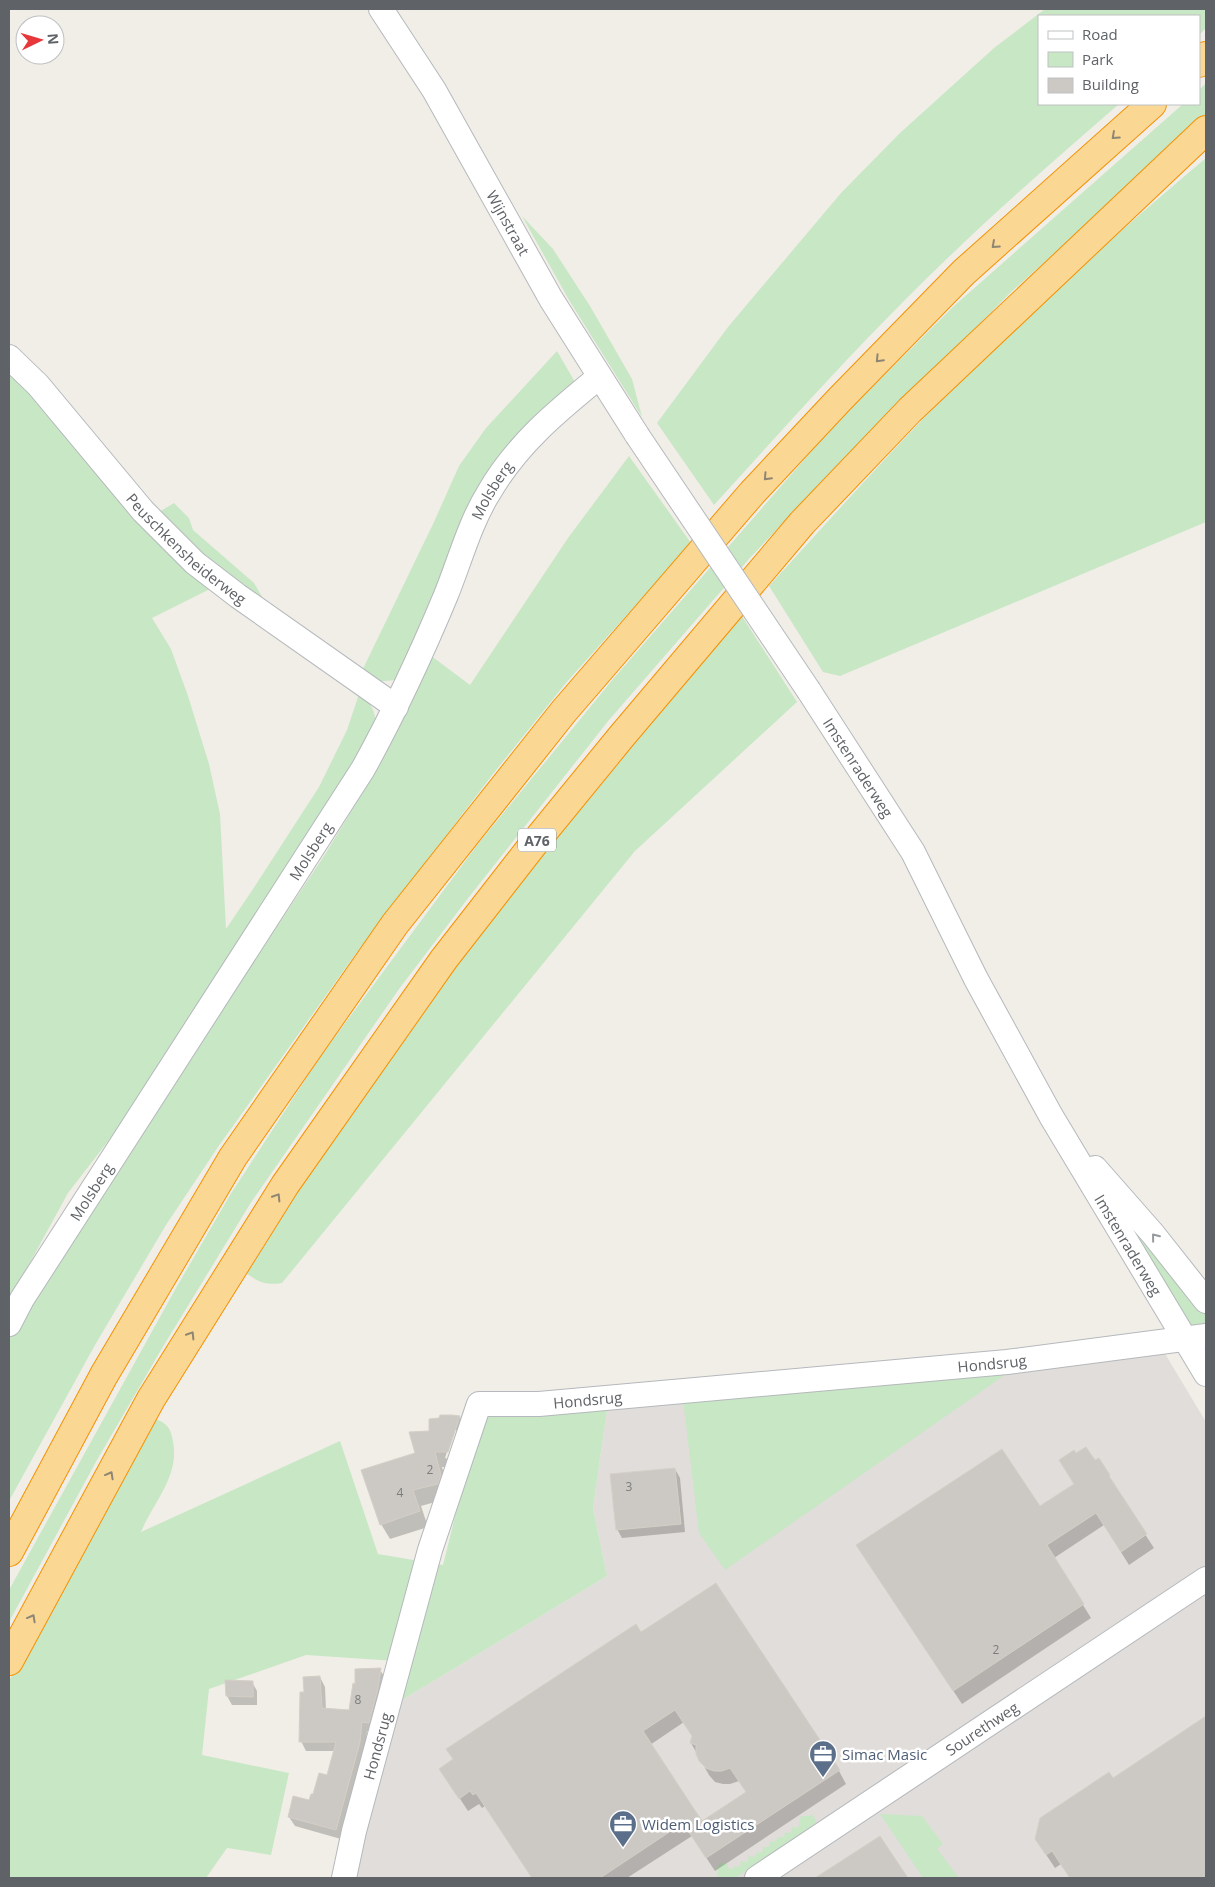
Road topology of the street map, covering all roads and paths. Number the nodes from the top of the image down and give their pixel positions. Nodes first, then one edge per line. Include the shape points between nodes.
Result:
1 (381, 9) edge
2 (1151, 105) edge
3 (1206, 130) edge
4 (9, 357) edge
5 (599, 377) junction
6 (637, 435) joint
7 (396, 707) junction
8 (1051, 1116) junction
9 (1206, 1301) edge
10 (9, 1324) edge
11 (1196, 1337) edge
12 (1206, 1374) edge
13 (9, 1552) edge
14 (1206, 1579) edge
15 (9, 1661) edge
16 (344, 1878) edge
17 (757, 1878) edge

1 - 5 street, Wijnstraat via 438,98 551,299
2 -> 13 highway via 964,272 840,399 752,493 564,711 396,924 233,1157 104,1375
15 -> 3 highway, A76 via 151,1399 285,1185 444,959 526,854 802,523 910,410
4 - 7 street, Peuschkensheiderweg via 38,385 143,511 196,563
5 - 6 street, Wijnstraat
5 - 7 street, Molsberg via 535,431 488,494
6 - 8 street, Imstenraderweg, bridge via 913,852 976,979
7 - 10 street, Molsberg via 340,807 98,1180
9 -> 8 street, Imstenraderweg
8 - 11 street, Imstenraderweg
11 - 12 street, Imstenraderweg
11 - 16 street, Hondsrug via 1006,1362 539,1404 479,1404 430,1550
14 - 17 street, Sourethweg

